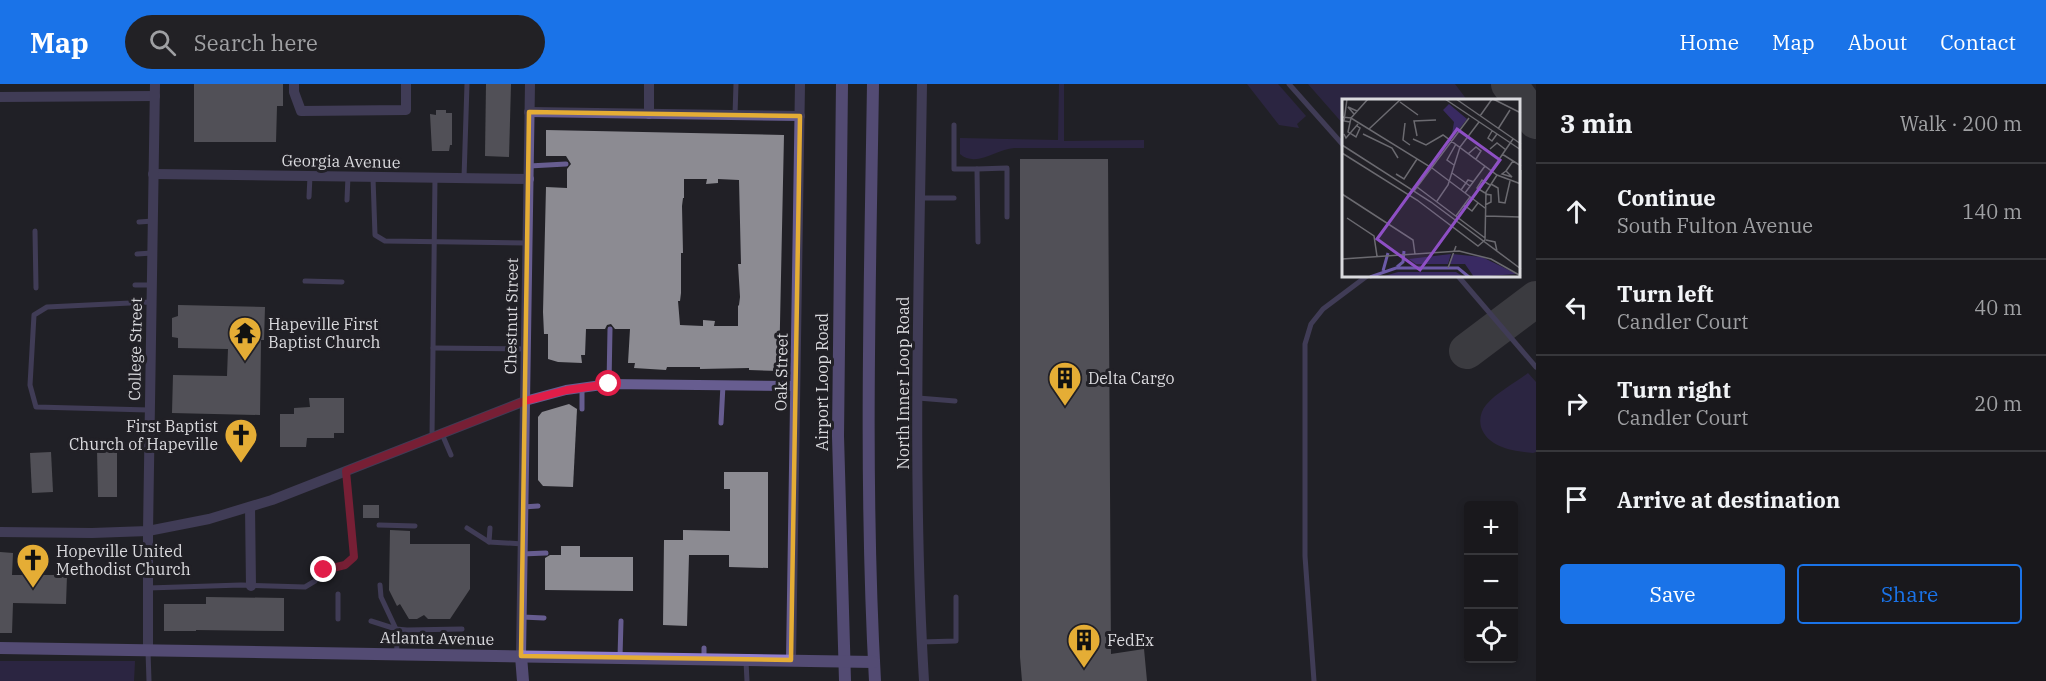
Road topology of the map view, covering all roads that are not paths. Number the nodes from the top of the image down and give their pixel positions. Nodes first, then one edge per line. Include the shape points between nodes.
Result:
1 (155, 84) edge
2 (294, 84) edge
3 (406, 84) edge
4 (466, 84) edge
5 (530, 84) edge
6 (649, 84) edge
7 (736, 84) edge
8 (800, 84) edge
9 (842, 84) edge
10 (873, 84) edge
11 (922, 84) edge
12 (1289, 84) edge
13 (155, 96) junction
14 (0, 97) edge
15 (530, 112) junction
16 (649, 114) junction
17 (735, 115) junction
18 (800, 116) junction
19 (954, 125) dead end
20 (1342, 144) edge
21 (566, 164) dead end
22 (529, 166) junction
23 (978, 169) junction
24 (153, 174) junction
25 (310, 176) junction
26 (348, 176) junction
27 (373, 177) junction
28 (435, 177) junction
29 (464, 178) junction
30 (529, 178) junction
31 (309, 196) dead end
32 (919, 198) junction
33 (954, 198) dead end
34 (347, 200) dead end
35 (1007, 217) dead end
36 (153, 221) junction
37 (139, 222) dead end
38 (35, 231) dead end
39 (434, 242) junction
40 (978, 242) dead end
41 (528, 243) junction
42 (152, 253) junction
43 (137, 254) dead end
44 (1364, 278) edge
45 (1460, 278) edge
46 (305, 281) dead end
47 (342, 282) dead end
48 (135, 285) dead end
49 (152, 285) junction
50 (36, 288) dead end
51 (151, 302) junction
52 (610, 329) dead end
53 (433, 348) junction
54 (526, 349) junction
55 (1536, 367) edge
56 (609, 384) junction
57 (723, 386) junction
58 (795, 386) junction
59 (582, 388) junction
60 (917, 398) junction
61 (525, 401) junction
62 (955, 401) dead end
63 (582, 409) dead end
64 (150, 410) junction
65 (721, 423) dead end
66 (437, 436) junction
67 (451, 455) dead end
68 (346, 471) junction
69 (538, 506) dead end
70 (250, 507) junction
71 (523, 507) junction
72 (379, 525) dead end
73 (415, 526) dead end
74 (467, 528) dead end
75 (490, 528) dead end
76 (148, 531) junction
77 (0, 532) edge
78 (489, 542) junction
79 (523, 549) junction
80 (546, 553) dead end
81 (251, 585) junction
82 (381, 585) dead end
83 (148, 588) junction
84 (338, 594) dead end
85 (956, 597) dead end
86 (522, 617) junction
87 (544, 618) dead end
88 (338, 619) dead end
89 (371, 621) dead end
90 (621, 621) dead end
91 (396, 629) junction
92 (462, 629) dead end
93 (921, 642) junction
94 (0, 648) edge
95 (148, 651) junction
96 (397, 654) junction
97 (521, 656) junction
98 (620, 657) junction
99 (746, 659) junction
100 (791, 660) junction
101 (844, 662) junction
102 (874, 662) junction
103 (149, 681) edge
104 (523, 681) edge
105 (747, 681) edge
106 (845, 681) edge
107 (875, 681) edge
108 (924, 681) edge
109 (1314, 681) edge

1 - 13 street, College Street
2 - 3 street via 301,111 312,111 406,110
4 - 29 lane
5 - 15 street, Chestnut Street
6 - 16 street
7 - 17 lane
8 - 18 street, Oak Street
9 - 101 main road, Airport Loop Road via 838,436
10 - 102 main road via 868,406
11 - 32 street, North Inner Loop Road
12 - 20 lane
13 - 14 street
13 - 24 street, College Street
15 - 16 street
15 - 22 street, Chestnut Street
16 - 17 street
17 - 18 street
18 - 58 street, Oak Street
19 - 23 lane via 954,169
21 - 22 lane
22 - 30 street, Chestnut Street
23 - 35 lane via 1007,168
23 - 40 lane
24 - 25 street, Georgia Avenue
24 - 36 street, College Street
25 - 26 street, Georgia Avenue
25 - 31 lane
26 - 27 street, Georgia Avenue
26 - 34 lane
27 - 28 street, Georgia Avenue
27 - 39 lane via 375,235 385,241
28 - 29 street, Georgia Avenue
28 - 39 lane
29 - 30 street, Georgia Avenue
30 - 41 street, Chestnut Street
32 - 33 lane
32 - 60 street, North Inner Loop Road
36 - 37 lane
36 - 42 street, College Street
38 - 50 lane
39 - 41 lane
39 - 53 lane
41 - 54 street, Chestnut Street
42 - 43 lane
42 - 49 street, College Street
44 - 109 lane via 1323,309 1311,324 1305,344 1305,556
45 - 55 lane
46 - 47 lane
48 - 49 lane
49 - 51 street, College Street
51 - 64 street, College Street
51 - 64 lane via 47,307 34,315 30,385 36,407
52 - 56 lane
53 - 54 lane
53 - 66 lane
54 - 61 street, Chestnut Street
56 - 57 street
56 - 59 street
57 - 58 street
57 - 65 lane
58 - 100 street, Oak Street
59 - 61 street
59 - 63 lane
60 - 62 lane
60 - 93 street, North Inner Loop Road
61 - 66 street
61 - 71 street, Chestnut Street
64 - 76 street, College Street
66 - 67 lane
66 - 68 street
68 - 70 street
68 - 81 lane via 354,544 352,560 321,572 305,587
69 - 71 lane
70 - 76 street
70 - 81 street
71 - 79 street, Chestnut Street
72 - 73 lane
74 - 78 lane
75 - 78 lane
76 - 77 street
76 - 83 street, College Street
78 - 79 lane
79 - 80 lane
79 - 86 street, Chestnut Street
81 - 83 lane
82 - 91 lane via 381,597
83 - 95 street, College Street
84 - 88 lane
85 - 93 lane via 956,641
86 - 87 lane
86 - 97 street, Chestnut Street
89 - 91 lane
90 - 98 lane
91 - 92 lane
91 - 96 lane
93 - 108 street, North Inner Loop Road
94 - 95 main road, Atlanta Avenue
95 - 96 main road, Atlanta Avenue
95 - 103 lane
96 - 97 main road, Atlanta Avenue
97 - 98 main road, Atlanta Avenue
97 - 104 main road
98 - 99 main road, Atlanta Avenue via 704,653
99 - 100 main road, Atlanta Avenue
99 - 105 lane
100 - 101 main road, Atlanta Avenue
101 - 102 main road, Atlanta Avenue
101 - 106 main road, Airport Loop Road
102 - 107 main road

